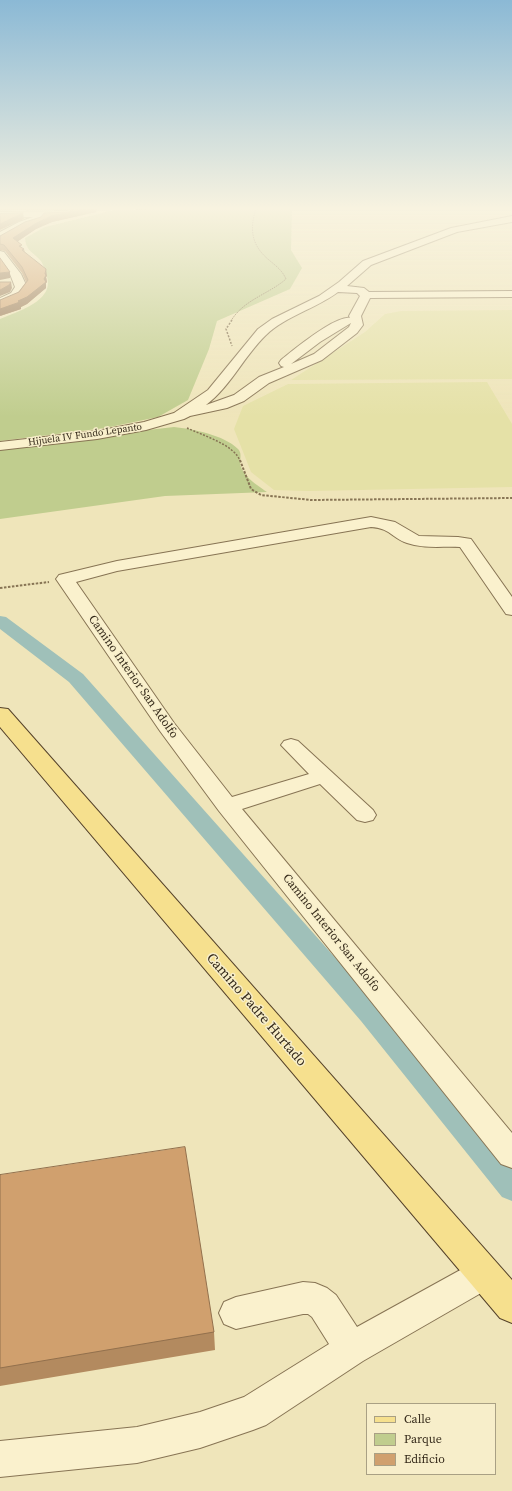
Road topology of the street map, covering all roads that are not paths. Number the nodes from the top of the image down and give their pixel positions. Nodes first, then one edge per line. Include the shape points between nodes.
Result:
1 (18, 279) edge
2 (348, 279) edge
3 (20, 282) junction
4 (7, 284) edge
5 (335, 289) junction
6 (512, 294) edge
7 (366, 295) junction
8 (0, 303) edge
9 (185, 413) junction
10 (0, 446) edge
11 (512, 610) edge
12 (0, 714) edge
13 (291, 745) dead end
14 (324, 776) junction
15 (226, 806) junction
16 (365, 815) dead end
17 (512, 1155) edge
18 (484, 1274) junction
19 (512, 1306) edge
20 (236, 1313) dead end
21 (351, 1349) junction
22 (0, 1459) edge

1 - 3 street
2 - 5 street, Hijuela IV Fundo Lepanto
3 - 4 street
3 - 8 street via 19,290
5 - 7 street via 360,290
5 - 9 street, Hijuela IV Fundo Lepanto via 262,332 212,392
6 - 7 street
7 - 9 street via 355,316 357,325 318,357 264,380 239,398 222,405
9 - 10 street, Hijuela IV Fundo Lepanto via 168,420 97,435
11 - 15 street, Camino Interior San Adolfo via 465,543 411,538 393,526 380,522 117,566 65,579 167,727
12 - 18 main road, Camino Padre Hurtado
13 - 14 street
14 - 15 street
14 - 16 street
15 - 17 street, Camino Interior San Adolfo
18 - 19 main road, Camino Padre Hurtado
18 - 21 street
20 - 21 street via 303,1298 315,1299 324,1306
21 - 22 street via 253,1412 200,1430 137,1444

